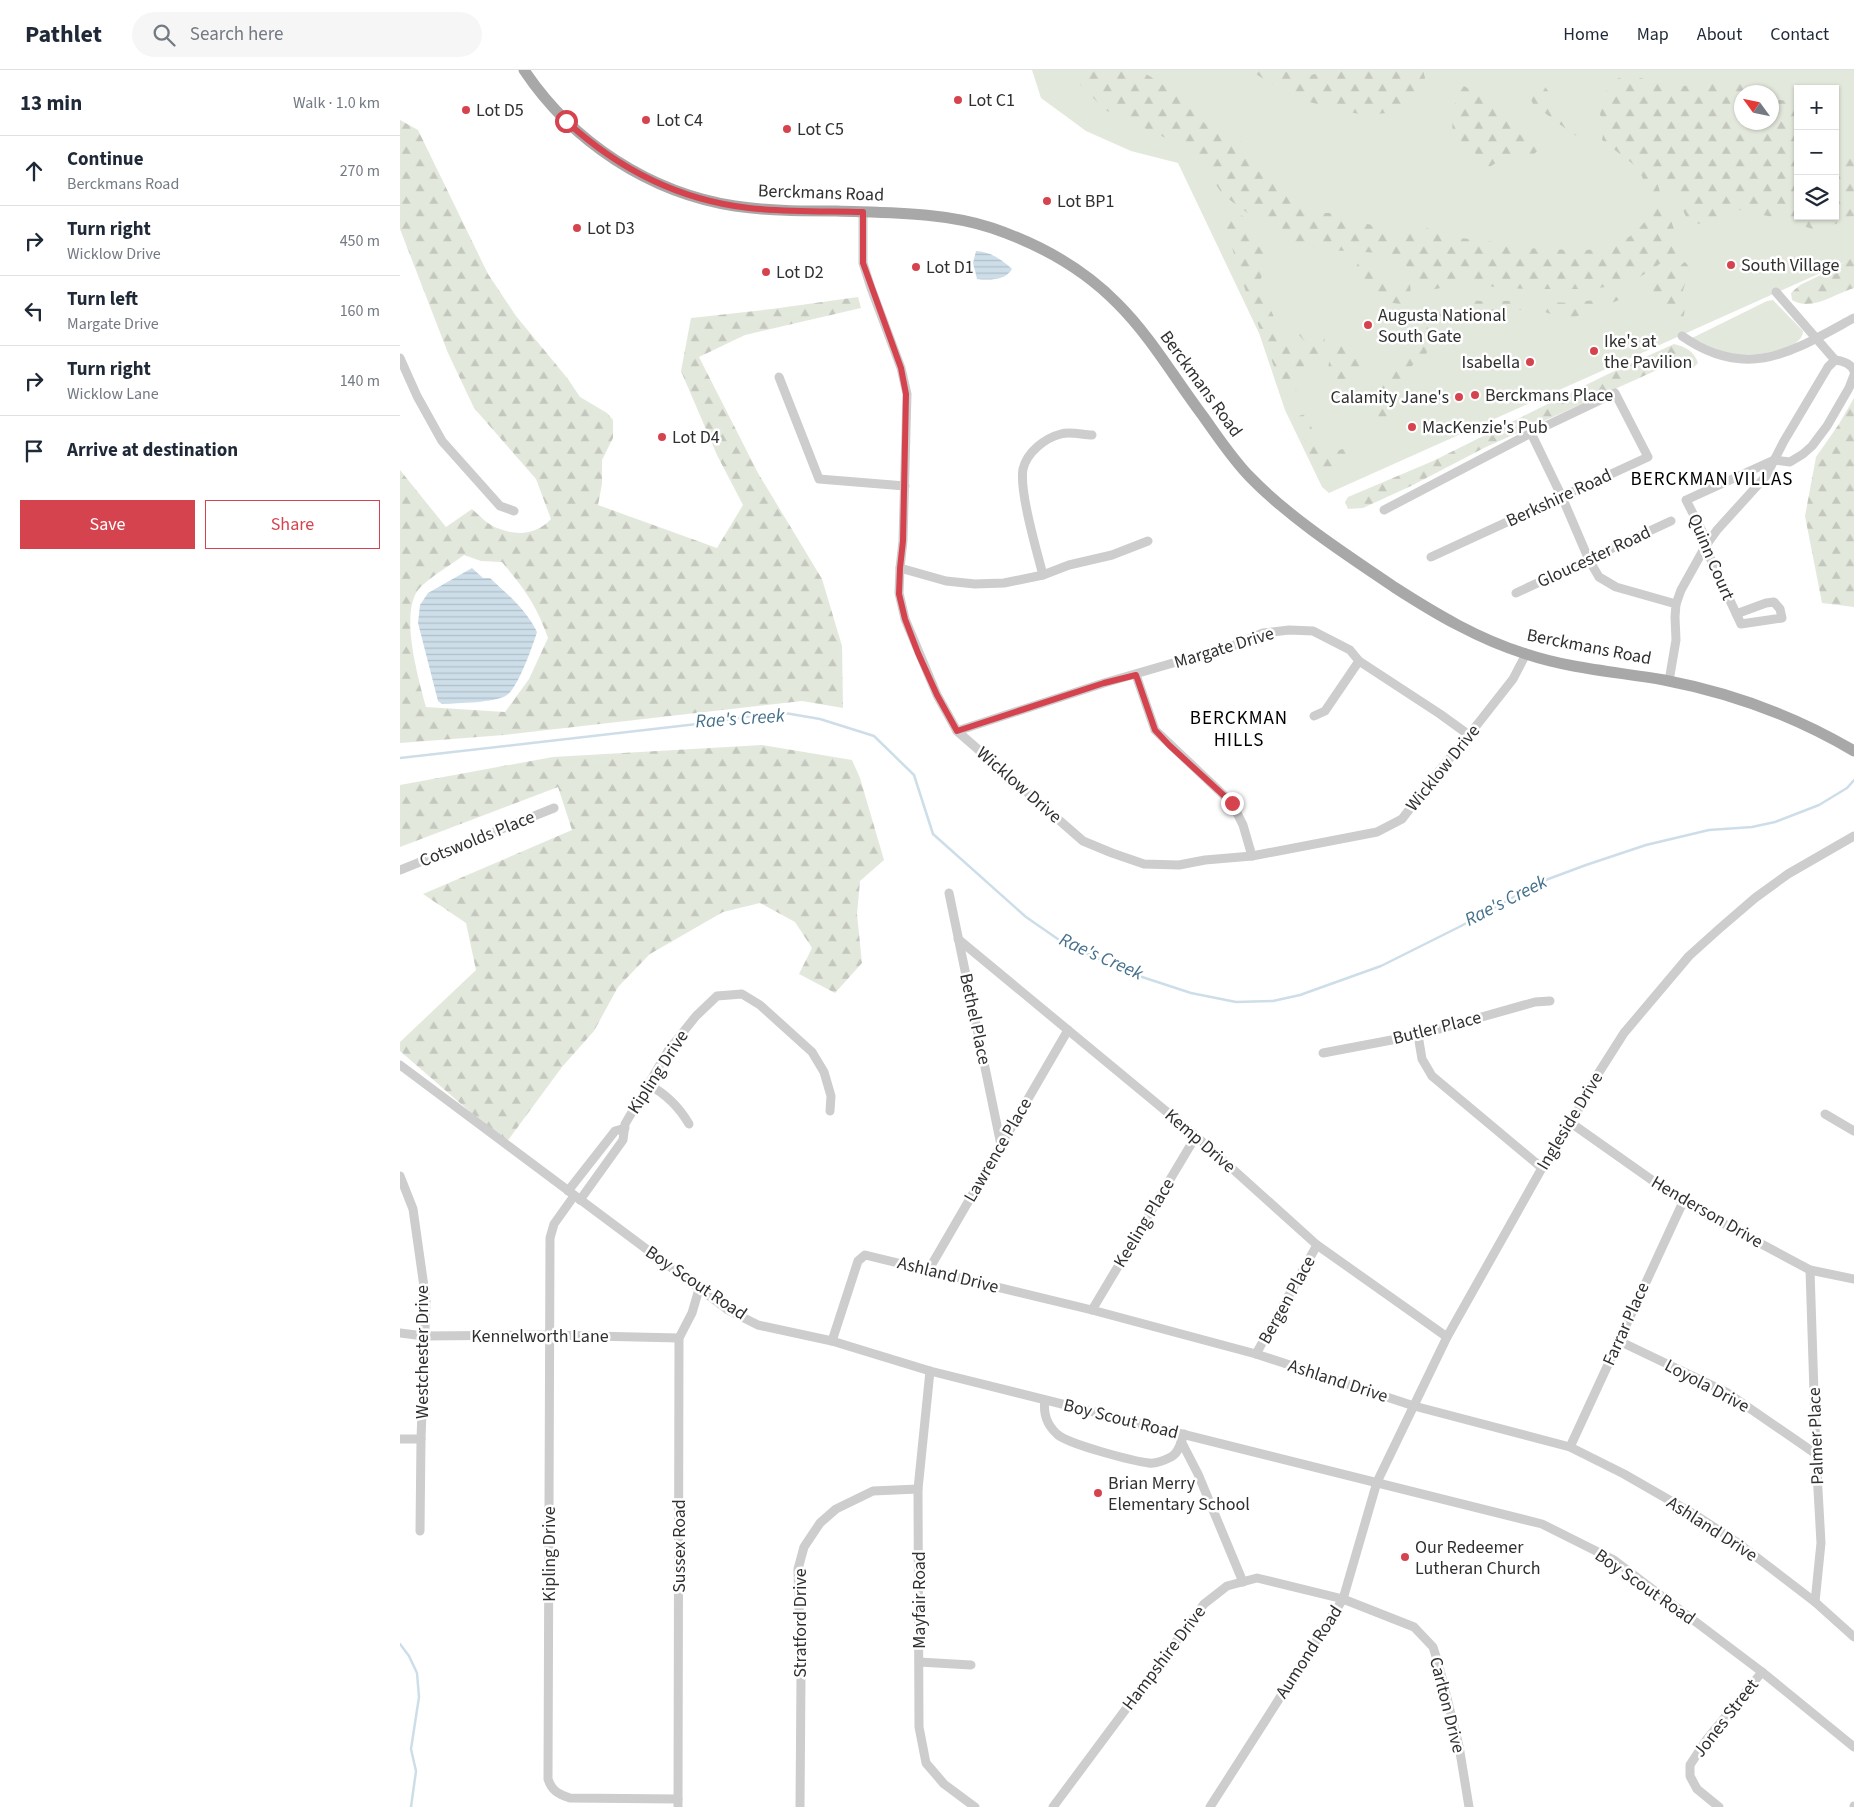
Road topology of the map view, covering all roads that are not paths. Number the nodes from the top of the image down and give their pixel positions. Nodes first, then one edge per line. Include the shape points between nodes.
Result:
1 (524, 70) edge
2 (863, 212) junction
3 (1776, 292) dead end
4 (1854, 318) edge
5 (1682, 336) dead end
6 (1817, 338) junction
7 (400, 358) edge
8 (1835, 360) junction
9 (1854, 373) edge
10 (779, 377) dead end
11 (1531, 433) junction
12 (1092, 435) dead end
13 (1774, 460) junction
14 (905, 486) junction
15 (1562, 497) junction
16 (514, 510) dead end
17 (1384, 510) dead end
18 (1671, 521) dead end
19 (1148, 541) dead end
20 (1705, 547) junction
21 (1431, 557) dead end
22 (1589, 560) junction
23 (900, 568) junction
24 (1043, 575) junction
25 (1516, 593) dead end
26 (1676, 604) junction
27 (1736, 614) junction
28 (1526, 654) junction
29 (1359, 661) junction
30 (1136, 675) junction
31 (1669, 681) junction
32 (1314, 716) dead end
33 (957, 731) junction
34 (1469, 736) junction
35 (1854, 751) edge
36 (554, 808) dead end
37 (1854, 836) edge
38 (1252, 856) junction
39 (400, 870) edge
40 (949, 893) dead end
41 (958, 939) junction
42 (1550, 1001) dead end
43 (1068, 1030) junction
44 (1418, 1035) junction
45 (1323, 1053) dead end
46 (400, 1065) edge
47 (649, 1085) junction
48 (830, 1111) dead end
49 (1825, 1114) dead end
50 (1571, 1123) junction
51 (689, 1124) dead end
52 (625, 1128) junction
53 (1854, 1132) edge
54 (1196, 1136) junction
55 (1001, 1144) junction
56 (1542, 1168) junction
57 (400, 1176) edge
58 (574, 1196) junction
59 (1683, 1202) junction
60 (1317, 1245) junction
61 (1810, 1270) junction
62 (928, 1271) junction
63 (1854, 1279) edge
64 (699, 1289) junction
65 (1092, 1310) junction
66 (400, 1333) edge
67 (550, 1335) junction
68 (424, 1336) junction
69 (1447, 1337) junction
70 (680, 1338) junction
71 (832, 1341) junction
72 (1619, 1341) junction
73 (1256, 1354) junction
74 (930, 1371) junction
75 (1046, 1400) junction
76 (1414, 1406) junction
77 (1183, 1438) junction
78 (400, 1439) edge
79 (421, 1439) junction
80 (1570, 1447) junction
81 (1816, 1454) junction
82 (1377, 1482) junction
83 (918, 1490) junction
84 (420, 1531) dead end
85 (1243, 1582) junction
86 (1343, 1599) junction
87 (1815, 1602) junction
88 (1854, 1637) edge
89 (919, 1662) junction
90 (971, 1665) dead end
91 (1762, 1672) junction
92 (1854, 1747) edge
93 (678, 1803) edge
94 (800, 1807) edge
95 (975, 1807) edge
96 (1053, 1807) edge
97 (1210, 1807) edge
98 (1469, 1807) edge
99 (1719, 1807) edge

1 - 2 main road, Berckmans Road via 557,112 588,140 624,166 663,185 701,199 749,208
2 - 14 street, Wicklow Drive via 863,263 901,368 906,394
2 - 28 main road, Berckmans Road via 928,216 986,226 1030,242 1083,273 1120,306 1152,344 1225,447 1271,498 1433,612 1473,634
3 - 6 street
4 - 6 street
5 - 6 street via 1711,352 1745,360 1776,356
6 - 8 street
7 - 16 street via 442,441 500,506
8 - 9 street via 1852,367
8 - 13 street
9 - 13 street via 1840,404 1812,446 1790,462
10 - 14 street via 819,479
11 - 15 street
11 - 15 street, Berkshire Road via 1615,393 1648,457
11 - 17 street
12 - 24 street via 1062,433 1033,451 1023,469 1033,540
13 - 20 street via 1755,489
13 - 20 street, Quinn Court via 1686,500 1704,535
14 - 23 street, Wicklow Drive
15 - 21 street, Berkshire Road
15 - 22 street
18 - 22 street, Gloucester Road
19 - 24 street
20 - 26 street
20 - 27 street, Quinn Court
22 - 25 street, Gloucester Road
22 - 26 street via 1599,577 1616,587
23 - 24 street via 946,581 975,584 1004,583
23 - 33 street, Wicklow Drive via 899,594 905,619 937,695
26 - 31 street via 1676,640
27 - 27 street, Quinn Court via 1774,602 1782,618 1741,624
28 - 31 main road, Berckmans Road via 1563,664
28 - 34 street, Wicklow Drive via 1513,679
29 - 30 street, Margate Drive via 1350,650 1313,631 1289,630 1263,633
29 - 32 street via 1325,712
29 - 34 street, Margate Drive
30 - 33 street, Margate Drive
30 - 38 street via 1155,730 1232,803 1243,825
31 - 35 main road, Berckmans Road via 1737,697 1772,710
33 - 38 street, Wicklow Drive via 1083,841 1144,864 1180,865
34 - 38 street, Wicklow Drive via 1402,819 1377,832
36 - 39 street, Cotswolds Place
37 - 50 street, Ingleside Drive via 1754,898 1689,956 1624,1033
40 - 41 street, Bethel Place
41 - 43 street, Kemp Drive
41 - 55 street, Bethel Place
42 - 44 street, Butler Place via 1536,1002
43 - 54 street, Kemp Drive
43 - 55 street, Lawrence Place
44 - 45 street, Butler Place
44 - 56 street via 1422,1059 1432,1076
46 - 58 street, Boy Scout Road
47 - 48 street, Kipling Drive via 668,1051 696,1016 717,996 742,994 760,1005 812,1052 824,1072 831,1096
47 - 51 street via 680,1108
47 - 52 street, Kipling Drive
49 - 53 street
50 - 56 street, Ingleside Drive
50 - 59 street, Henderson Drive
52 - 58 street, Kipling Drive via 623,1140
52 - 58 street, Kipling Drive via 615,1131
54 - 60 street, Kemp Drive
54 - 65 street, Keeling Place
55 - 62 street, Lawrence Place
56 - 69 street, Ingleside Drive
57 - 68 street, Westchester Drive via 413,1209 426,1301
58 - 64 street, Boy Scout Road
58 - 67 street, Kipling Drive via 554,1224 550,1238
59 - 61 street, Henderson Drive
59 - 72 street, Farrar Place
60 - 69 street, Kemp Drive
60 - 73 street, Bergen Place
61 - 63 street, Henderson Drive
61 - 81 street, Palmer Place
62 - 65 street, Ashland Drive
62 - 71 street, Ashland Drive via 866,1255 858,1261
64 - 70 street, Sussex Road
64 - 71 street, Boy Scout Road via 728,1310 758,1325
65 - 73 street, Ashland Drive
66 - 68 street, Kennelworth Lane
67 - 68 street, Kennelworth Lane
67 - 70 street, Kennelworth Lane
67 - 93 street, Kipling Drive via 548,1779 551,1789 570,1798
68 - 79 street, Westchester Drive
69 - 76 street, Ingleside Drive
70 - 93 street, Sussex Road
71 - 74 street, Boy Scout Road
72 - 80 street, Farrar Place
72 - 81 street, Loyola Drive via 1726,1392
73 - 76 street, Ashland Drive
74 - 75 street, Boy Scout Road
74 - 83 street, Mayfair Road
75 - 77 street, Boy Scout Road
75 - 77 street via 1044,1410 1048,1423 1058,1436 1074,1444 1151,1464 1172,1457
76 - 80 street, Ashland Drive
76 - 82 street, Ingleside Drive
77 - 82 street, Boy Scout Road
77 - 85 street
78 - 79 street
79 - 84 street, Westchester Drive
80 - 87 street, Ashland Drive via 1698,1516
81 - 87 street, Palmer Place via 1821,1543
82 - 86 street, Aumond Road
82 - 91 street, Boy Scout Road via 1542,1524 1576,1540 1614,1560
83 - 89 street, Mayfair Road
83 - 94 street, Stratford Drive via 873,1490 836,1508 820,1523 804,1547 798,1569
85 - 86 street, Hampshire Drive via 1257,1578
85 - 96 street, Hampshire Drive via 1227,1586 1204,1604
86 - 97 street, Aumond Road
86 - 98 street, Carlton Drive via 1414,1627 1433,1647 1459,1746
87 - 88 street, Ashland Drive
89 - 90 street
89 - 95 street, Mayfair Road via 920,1727 926,1764 944,1784
91 - 92 street, Boy Scout Road
91 - 99 street, Jones Street via 1690,1765 1690,1776 1697,1789

